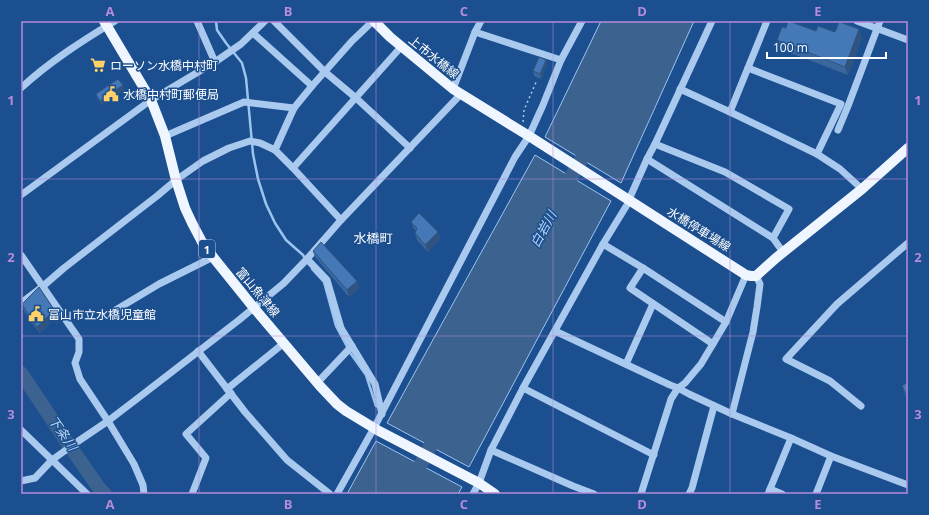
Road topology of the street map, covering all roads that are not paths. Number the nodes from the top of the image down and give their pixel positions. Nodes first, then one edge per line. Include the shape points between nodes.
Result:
1 (197, 21) edge
2 (266, 21) edge
3 (274, 21) edge
4 (374, 21) edge
5 (582, 21) edge
6 (712, 21) edge
7 (767, 21) edge
8 (857, 21) edge
9 (880, 21) edge
10 (479, 22) edge
11 (109, 23) edge
12 (877, 29) junction
13 (475, 32) junction
14 (253, 33) junction
15 (908, 40) edge
16 (401, 47) junction
17 (561, 60) junction
18 (215, 62) junction
19 (748, 68) junction
20 (325, 72) junction
21 (312, 86) junction
22 (21, 88) edge
23 (680, 89) junction
24 (457, 92) junction
25 (356, 98) junction
26 (150, 100) junction
27 (845, 105) junction
28 (294, 108) junction
29 (730, 112) junction
30 (838, 130) dead end
31 (165, 136) junction
32 (528, 136) junction
33 (655, 144) junction
34 (410, 148) junction
35 (908, 148) edge
36 (275, 150) junction
37 (817, 154) junction
38 (647, 158) junction
39 (293, 168) junction
40 (176, 180) junction
41 (862, 189) junction
42 (21, 195) edge
43 (626, 198) junction
44 (341, 220) junction
45 (773, 238) junction
46 (908, 243) edge
47 (603, 244) junction
48 (783, 252) junction
49 (21, 255) edge
50 (213, 258) junction
51 (307, 259) junction
52 (643, 268) junction
53 (751, 276) junction
54 (42, 287) junction
55 (21, 303) edge
56 (653, 304) junction
57 (254, 308) junction
58 (114, 311) dead end
59 (726, 322) junction
60 (555, 331) junction
61 (284, 343) junction
62 (713, 344) junction
63 (352, 346) junction
64 (198, 351) junction
65 (626, 364) junction
66 (317, 383) junction
67 (523, 388) junction
68 (678, 388) junction
69 (229, 391) junction
70 (714, 406) junction
71 (861, 406) dead end
72 (382, 414) junction
73 (732, 414) junction
74 (108, 421) junction
75 (21, 430) edge
76 (377, 430) junction
77 (791, 438) junction
78 (491, 450) junction
79 (654, 455) junction
80 (831, 456) junction
81 (52, 460) junction
82 (21, 481) edge
83 (475, 481) junction
84 (908, 485) edge
85 (769, 492) edge
86 (87, 494) edge
87 (144, 494) edge
88 (192, 494) edge
89 (330, 494) edge
90 (337, 494) edge
91 (473, 494) edge
92 (495, 494) edge
93 (594, 494) edge
94 (641, 494) edge
95 (689, 494) edge
96 (782, 494) edge
97 (816, 494) edge

1 - 18 street
2 - 14 street
3 - 20 street
4 - 16 main road, 上市水橋線
4 - 20 street via 352,41
5 - 17 street
6 - 23 street
7 - 19 street
8 - 12 street
9 - 12 street
10 - 13 street
11 - 22 street via 65,53
11 - 26 main road, 富山魚津線 / 1
12 - 15 street
12 - 27 street
13 - 17 street
13 - 24 street
14 - 18 street
14 - 21 street
16 - 24 main road, 上市水橋線
16 - 25 street
17 - 32 street
18 - 26 street
19 - 27 street
19 - 29 street
20 - 21 street
20 - 25 street
21 - 28 street
23 - 29 street
23 - 33 street
24 - 32 main road, 水橋停車場線
24 - 34 street
25 - 34 street
25 - 39 street
26 - 31 main road, 富山魚津線 / 1
26 - 42 street
27 - 30 street
27 - 37 street
28 - 31 street via 244,102
28 - 36 street
29 - 37 street
31 - 40 main road, 富山魚津線 / 1
32 - 43 main road, 水橋停車場線
32 - 72 street via 514,156
33 - 38 street
33 - 45 street via 725,172 789,209
34 - 44 street
35 - 41 main road
36 - 39 street
36 - 40 street via 250,141 203,161
37 - 41 street via 840,169
38 - 43 street via 630,195
38 - 45 street
39 - 44 street
40 - 50 main road, 富山魚津線 / 1 via 192,223
40 - 54 street
41 - 48 main road
43 - 47 street
43 - 53 main road, 水橋停車場線
44 - 51 street
45 - 48 street
46 - 71 street via 837,304 786,359 830,381
47 - 52 street
47 - 60 street
48 - 53 main road
49 - 54 street
50 - 57 main road, 富山魚津線 / 1
50 - 58 street via 159,284
51 - 57 street via 284,283
51 - 63 street via 327,280 341,328
52 - 56 street via 630,288
52 - 59 street
53 - 59 street
53 - 73 street via 760,284 753,332
54 - 55 street
54 - 74 street via 79,339 79,352 75,363 80,379
56 - 62 street
56 - 65 street
57 - 61 main road, 富山魚津線 / 1
57 - 64 street
59 - 62 street
60 - 65 street
60 - 67 street
61 - 66 main road, 富山魚津線 / 1
61 - 69 street
62 - 68 street via 701,364
63 - 66 street
63 - 72 street via 375,384
64 - 69 street
64 - 74 street
65 - 68 street
66 - 76 main road, 富山魚津線 / 1 via 337,404
67 - 78 street
67 - 79 street
68 - 70 street
68 - 79 street via 671,399
69 - 88 street via 186,434 206,458
69 - 89 street via 287,460
70 - 73 street
70 - 95 street
72 - 76 street
73 - 77 street
74 - 81 street
74 - 87 street via 134,464
75 - 81 street
76 - 83 main road, 富山魚津線 / 1
76 - 90 street
77 - 80 street
77 - 85 street
78 - 83 street
78 - 93 street
79 - 94 street
80 - 84 street
80 - 97 street
81 - 82 street via 35,478
81 - 86 street
83 - 91 street
83 - 92 main road, 富山魚津線 / 1
85 - 96 street

